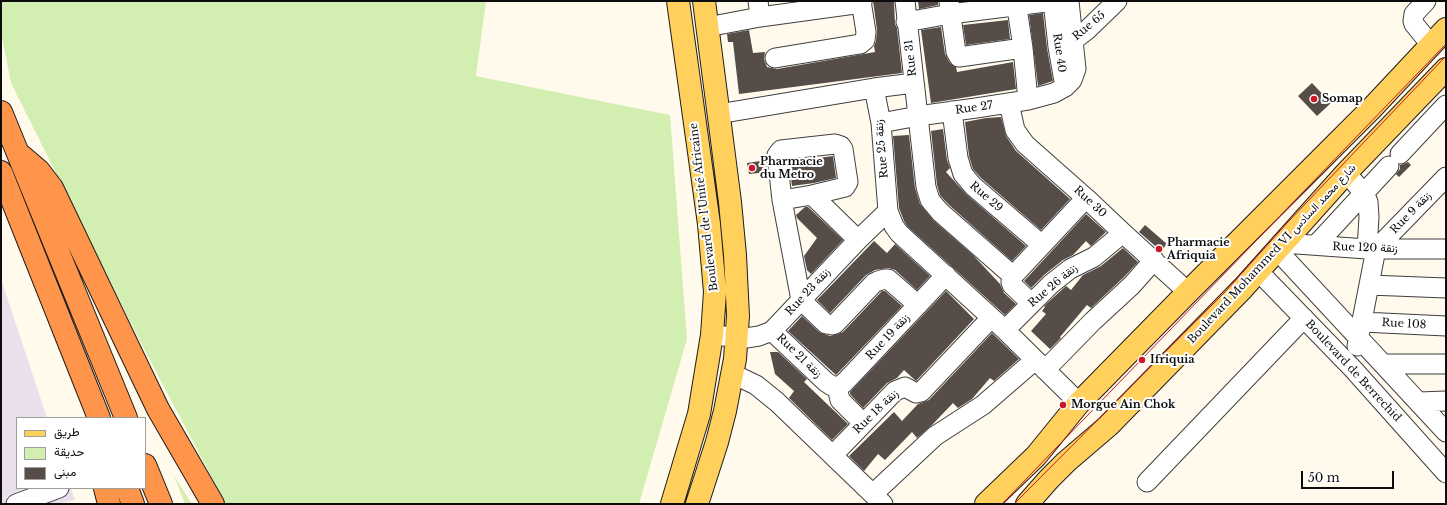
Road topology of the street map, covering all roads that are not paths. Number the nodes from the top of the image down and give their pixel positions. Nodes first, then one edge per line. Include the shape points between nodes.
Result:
1 (678, 1) edge
2 (704, 1) edge
3 (905, 1) edge
4 (1053, 1) edge
5 (1069, 1) edge
6 (1117, 1) edge
7 (1426, 1) edge
8 (862, 2) edge
9 (1016, 4) edge
10 (820, 5) edge
11 (949, 8) edge
12 (759, 9) edge
13 (906, 22) junction
14 (707, 27) junction
15 (1446, 29) edge
16 (1066, 44) junction
17 (1430, 45) junction
18 (1023, 48) junction
19 (775, 58) dead end
20 (1446, 69) edge
21 (914, 83) junction
22 (1065, 87) joint
23 (874, 88) junction
24 (1028, 100) junction
25 (1009, 103) junction
26 (1446, 105) edge
27 (952, 111) junction
28 (1, 112) edge
29 (1404, 112) junction
30 (718, 114) junction
31 (918, 116) junction
32 (881, 123) junction
33 (1423, 129) junction
34 (19, 154) junction
35 (1, 172) edge
36 (1346, 173) junction
37 (1446, 177) edge
38 (1364, 193) junction
39 (812, 195) junction
40 (1086, 198) junction
41 (782, 200) junction
42 (888, 211) junction
43 (1123, 233) junction
44 (858, 240) junction
45 (1042, 245) junction
46 (1316, 245) junction
47 (1280, 246) junction
48 (1371, 249) junction
49 (1446, 249) edge
50 (35, 257) junction
51 (1154, 260) junction
52 (1258, 271) junction
53 (946, 275) junction
54 (1013, 276) junction
55 (1369, 285) junction
56 (1446, 288) edge
57 (1188, 292) junction
58 (801, 300) junction
59 (1031, 303) junction
60 (918, 305) junction
61 (1304, 318) junction
62 (998, 324) junction
63 (1446, 326) edge
64 (1360, 329) junction
65 (772, 330) junction
66 (712, 335) junction
67 (736, 338) junction
68 (1383, 364) junction
69 (1446, 364) edge
70 (1040, 365) junction
71 (1354, 369) junction
72 (733, 374) junction
73 (831, 384) junction
74 (1419, 402) junction
75 (1446, 402) edge
76 (1079, 403) junction
77 (83, 417) edge
78 (99, 417) edge
79 (126, 417) edge
80 (863, 423) junction
81 (1446, 432) edge
82 (833, 456) junction
83 (146, 467) edge
84 (1446, 473) edge
85 (1148, 482) dead end
86 (56, 489) edge
87 (106, 489) edge
88 (127, 489) edge
89 (878, 499) edge
90 (16, 504) edge
91 (109, 504) edge
92 (133, 504) edge
93 (161, 504) edge
94 (213, 504) edge
95 (672, 504) edge
96 (697, 504) edge
97 (986, 504) edge
98 (1027, 504) edge

1 - 66 main road, Boulevard de l'Unité Africaine via 713,262 715,292
2 - 14 main road, Boulevard de l'Unité Africaine
3 - 13 street, Rue 31
4 - 9 street, Rue 40
4 - 16 street, Rue 40
5 - 16 street, Rue 40
6 - 16 street, Rue 65 via 1097,22
7 - 17 street via 1414,14 1413,20
8 - 10 street
8 - 19 street via 866,32 860,44
9 - 11 street, Rue 40
9 - 18 street
10 - 12 street
11 - 13 street, Rue 40
11 - 18 street via 959,57
12 - 14 street
13 - 21 street, Rue 31
14 - 30 main road, Boulevard de l'Unité Africaine
15 - 17 main road
16 - 22 street, Rue 40 via 1076,69 1072,80
17 - 57 main road via 1372,108
18 - 24 street
20 - 29 main road, Boulevard Mohammed VI شارع محمد السادس
21 - 23 street
21 - 31 street, Rue 31
22 - 24 street, Rue 27
23 - 30 street
23 - 32 street, Rue 25 زنقة
24 - 25 street, Rue 27
25 - 27 street, Rue 27
25 - 40 street, Rue 30 via 1015,130 1025,144
26 - 33 street
27 - 31 street, Rue 27
27 - 45 street, Rue 29 via 958,158 963,174 973,186
28 - 34 highway
29 - 33 street
29 - 36 main road, Boulevard Mohammed VI شارع محمد السادس
30 - 67 main road, Boulevard de l'Unité Africaine via 735,255 738,316
31 - 32 street, Rue 27
31 - 54 street, Rue 31 via 930,200 940,212
32 - 42 street, Rue 25 زنقة
33 - 38 street
34 - 79 highway
34 - 94 highway via 39,171 52,188 158,409
35 - 50 highway
36 - 38 street
36 - 47 main road, Boulevard Mohammed VI شارع محمد السادس
37 - 48 street, Rue 9 زنقة
38 - 46 street
38 - 48 street via 1368,202
39 - 41 street
39 - 41 street via 842,188 847,184 843,149 839,144 781,150 777,153
39 - 44 street
40 - 43 street, Rue 30
40 - 45 street
41 - 58 street
42 - 44 street, Rue 23 زنقة
42 - 53 street, Rue 25 زنقة via 899,233
43 - 51 street, Rue 30
43 - 59 street, Rue 26 زنقة via 1094,257 1070,269
44 - 58 street, Rue 23 زنقة
45 - 54 street
46 - 47 street, Rue 120 زنقة
46 - 48 street, Rue 120 زنقة
47 - 52 main road, Boulevard Mohammed VI شارع محمد السادس
47 - 64 street
48 - 49 street, Rue 120 زنقة
48 - 55 street
50 - 77 highway via 44,300
50 - 78 highway
51 - 57 street, Rue 30
51 - 70 street via 1132,285 1093,321
52 - 61 street, Boulevard de Berrechid
52 - 98 main road, Boulevard Mohammed VI شارع محمد السادس via 1108,426 1066,462
53 - 60 street, Rue 19 زنقة
53 - 62 street, Rue 25 زنقة
54 - 59 street via 1012,285
55 - 56 street
55 - 64 street
57 - 76 main road
58 - 60 street via 826,324 832,325 878,280 888,279
58 - 65 street, Rue 23 زنقة
59 - 62 street, Rue 26 زنقة
60 - 73 street, Rue 19 زنقة via 845,382
61 - 71 street, Boulevard de Berrechid
61 - 85 street
62 - 70 street, Rue 25 زنقة
62 - 80 street, Rue 18 زنقة via 921,392 916,393 905,387 895,391
63 - 64 street, Rue 108
64 - 68 street
64 - 71 street
65 - 67 street, Rue 23 زنقة via 759,336
65 - 73 street, Rue 21 زنقة
66 - 67 street, Rue 23 زنقة
66 - 95 main road, Boulevard de l'Unité Africaine via 699,414
67 - 72 main road, Boulevard de l'Unité Africaine
68 - 69 street
68 - 74 street
70 - 76 street, Rue 25 زنقة
70 - 89 street via 935,436
71 - 84 street, Boulevard de Berrechid
72 - 82 street via 762,389
72 - 96 main road, Boulevard de l'Unité Africaine via 717,442
73 - 80 street via 840,400
74 - 75 street
74 - 81 street
76 - 97 main road via 1036,456
80 - 82 street, Rue 18 زنقة
82 - 89 street
83 - 93 highway
86 - 90 street
87 - 91 highway
88 - 92 highway

